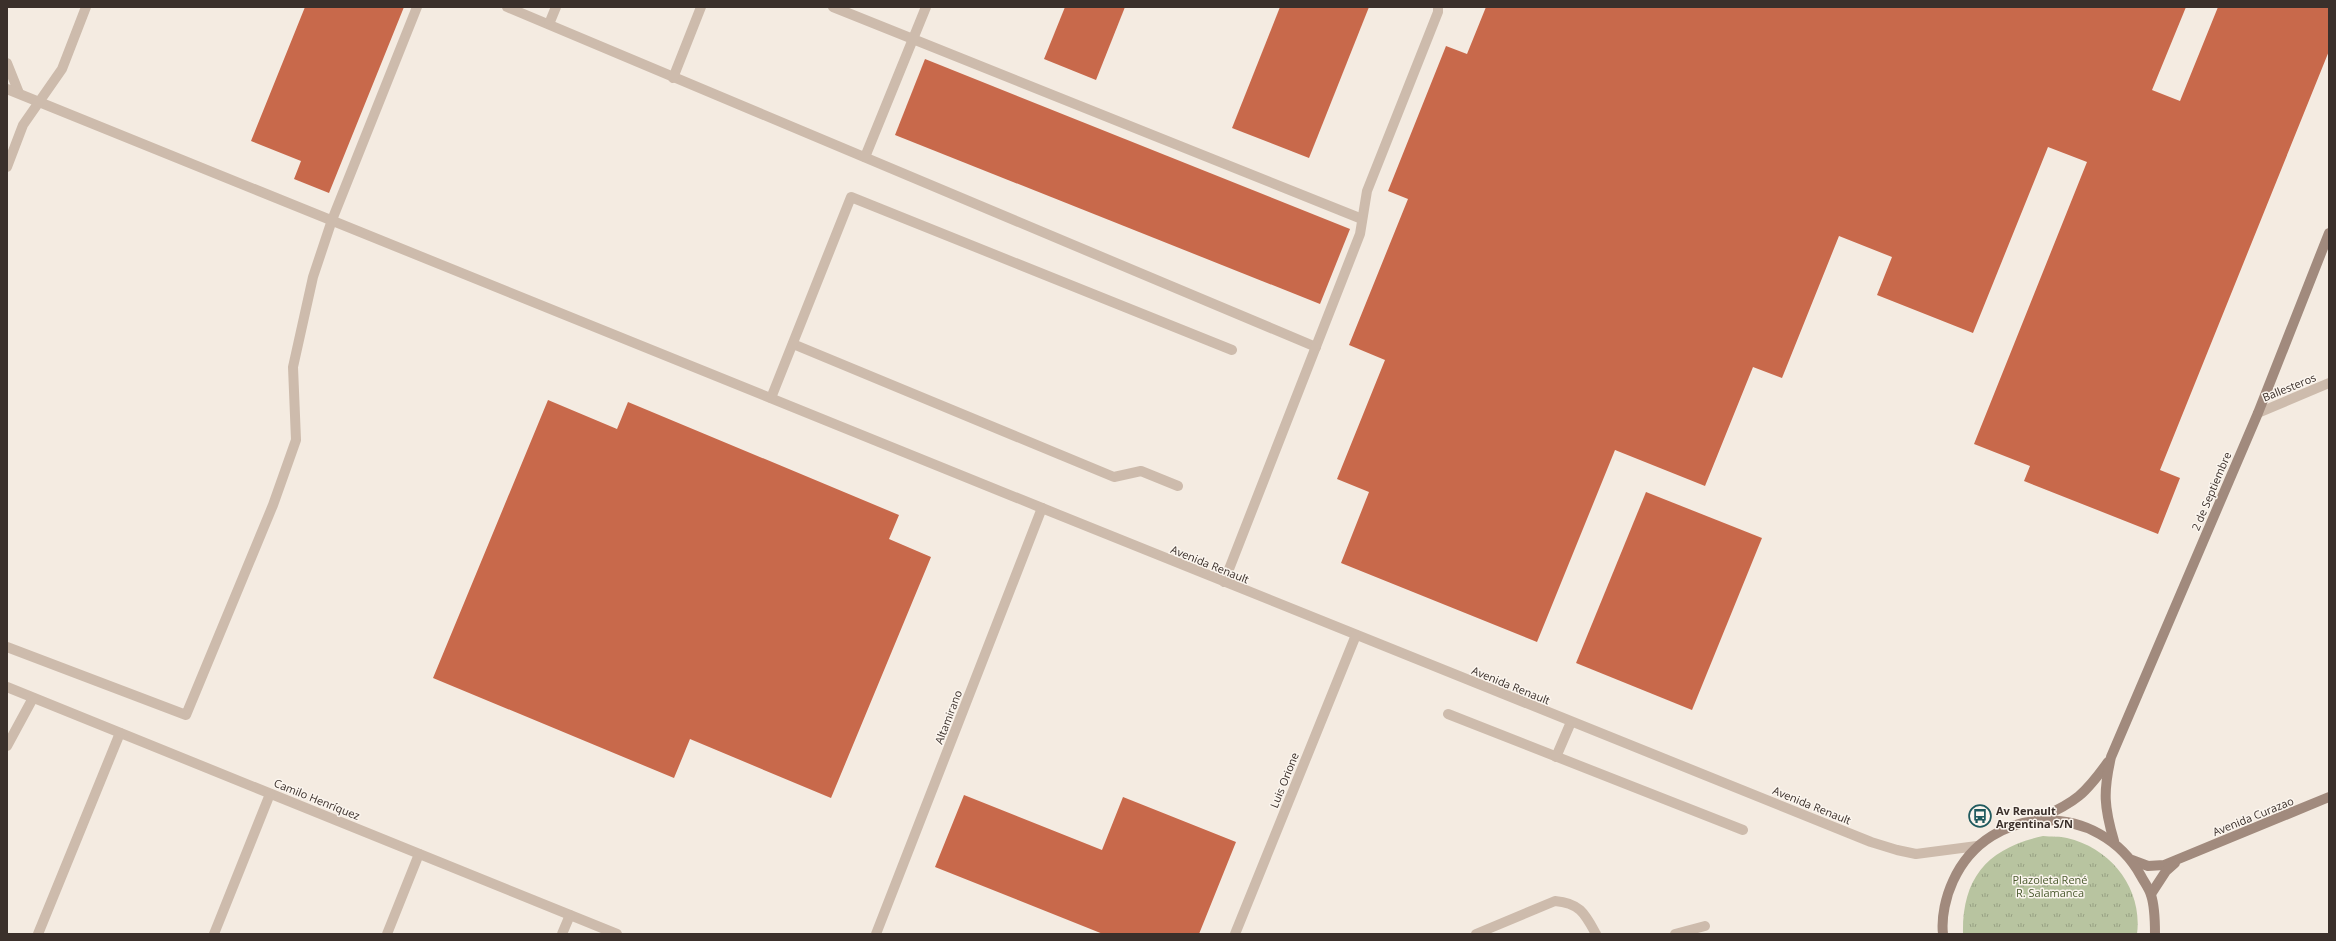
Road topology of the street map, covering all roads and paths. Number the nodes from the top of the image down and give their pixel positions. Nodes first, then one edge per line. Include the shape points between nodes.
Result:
1 (86, 7) edge
2 (417, 7) edge
3 (507, 7) edge
4 (556, 7) edge
5 (701, 7) edge
6 (833, 7) edge
7 (926, 7) edge
8 (1438, 7) edge
9 (549, 24) junction
10 (913, 40) junction
11 (7, 63) edge
12 (673, 78) junction
13 (7, 89) edge
14 (19, 93) junction
15 (39, 101) junction
16 (865, 157) junction
17 (7, 167) edge
18 (1362, 219) junction
19 (332, 220) junction
20 (2329, 233) edge
21 (793, 344) junction
22 (1316, 347) junction
23 (1232, 350) dead end
24 (2329, 383) edge
25 (771, 398) junction
26 (2258, 413) junction
27 (1178, 486) dead end
28 (1042, 508) junction
29 (1224, 582) junction
30 (1356, 635) junction
31 (7, 647) edge
32 (7, 687) edge
33 (33, 698) junction
34 (1448, 714) dead end
35 (1571, 722) junction
36 (120, 733) junction
37 (7, 746) edge
38 (1556, 757) junction
39 (2111, 757) junction
40 (270, 794) junction
41 (2329, 798) edge
42 (2032, 822) junction
43 (1743, 830) dead end
44 (2114, 841) junction
45 (1977, 846) junction
46 (420, 854) junction
47 (2187, 856) junction
48 (2132, 860) junction
49 (2151, 894) junction
50 (570, 915) junction
51 (2154, 920) junction
52 (1705, 926) dead end
53 (38, 934) edge
54 (214, 934) edge
55 (387, 934) edge
56 (562, 934) edge
57 (617, 934) edge
58 (876, 934) edge
59 (1235, 934) edge
60 (1476, 934) edge
61 (1596, 934) edge
62 (1675, 934) edge
63 (1943, 934) edge
64 (2155, 934) edge
65 (2159, 934) edge

1 - 15 street via 62,69
2 - 19 street
3 - 9 street
4 - 9 street
5 - 12 street
6 - 10 street
7 - 10 street
8 - 18 street via 1367,192
9 - 12 street
10 - 16 street
10 - 18 street
11 - 14 street
12 - 16 street
13 - 14 street, Avenida Renault
14 - 15 street, Avenida Renault
15 - 17 street via 22,125
15 - 19 street, Avenida Renault
16 - 22 street
18 - 22 street via 1360,234
19 - 25 street, Avenida Renault
19 - 31 street via 313,277 293,367 296,440 273,505 186,716
20 - 26 street, 2 de Septiembre
21 - 23 street via 851,197
21 - 25 street
21 - 27 street via 1114,477 1141,471
22 - 29 street
24 - 26 street, Ballesteros
25 - 28 street, Avenida Renault
26 - 39 street, 2 de Septiembre
28 - 29 street, Avenida Renault
28 - 58 street, Altamirano
29 - 30 street, Avenida Renault
30 - 35 street, Avenida Renault
30 - 59 street, Luis Orione
32 - 33 street, Camilo Henríquez
33 - 36 street, Camilo Henríquez
33 - 37 street
34 - 38 street
35 - 38 street
35 - 45 street, Avenida Renault via 1897,850 1916,854
36 - 40 street, Camilo Henríquez
36 - 53 street
38 - 43 street
39 - 42 street, 2 de Septiembre via 2080,797 2066,807
39 - 44 street, 2 de Septiembre via 2104,803
40 - 46 street, Camilo Henríquez
40 - 54 street
41 - 47 street, Avenida Curazao
42 - 44 street via 2056,820 2082,825
42 - 45 street via 2021,822 1989,837
44 - 48 street
45 - 63 street via 1958,868 1947,894
46 - 50 street, Camilo Henríquez
46 - 55 street
47 - 48 street, Avenida Curazao via 2156,866
47 - 49 street, Avenida Curazao via 2166,871
48 - 49 street
49 - 51 street
50 - 56 street
50 - 57 street, Camilo Henríquez
51 - 64 street
51 - 65 street
52 - 62 street
60 - 61 street via 1555,901 1569,902 1584,913

